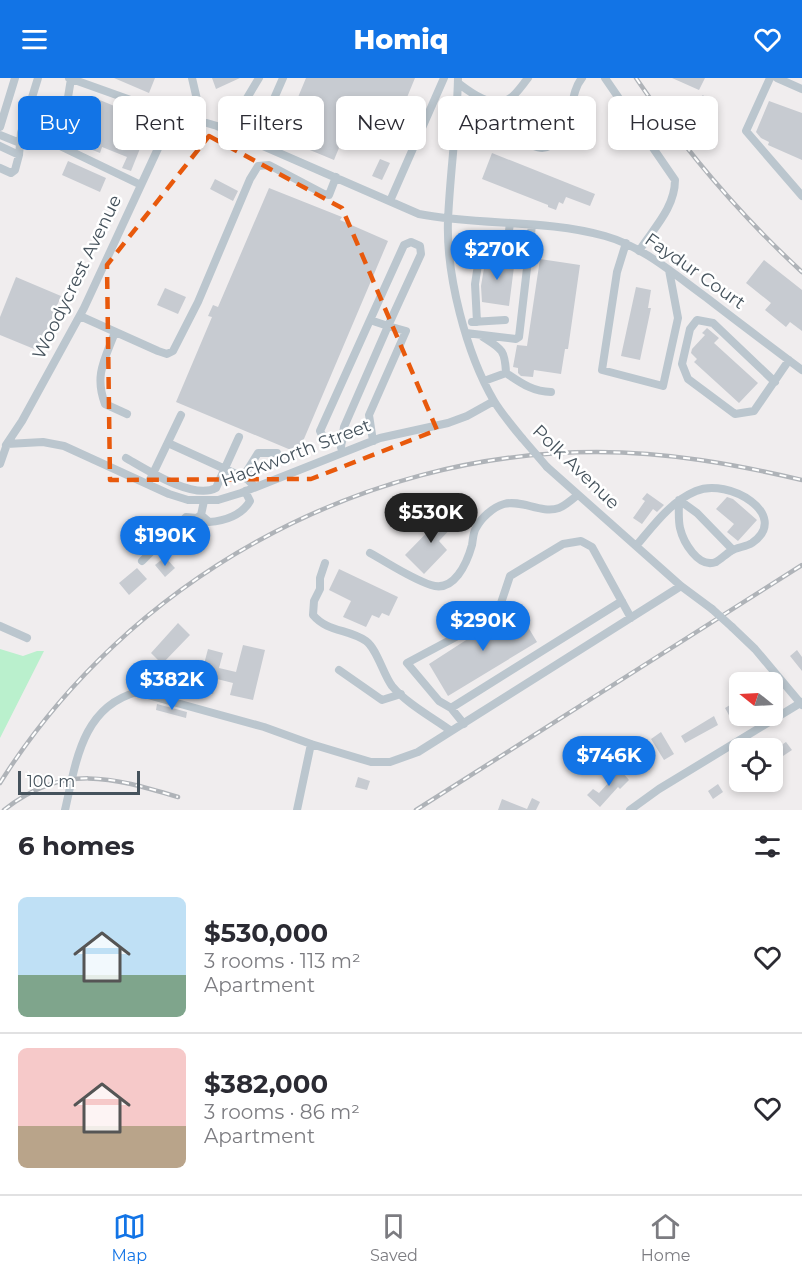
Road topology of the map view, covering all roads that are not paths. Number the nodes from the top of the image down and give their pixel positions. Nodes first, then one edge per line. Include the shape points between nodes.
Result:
1 (15, 78) edge
2 (38, 78) edge
3 (70, 78) edge
4 (192, 78) edge
5 (259, 78) edge
6 (283, 78) edge
7 (444, 78) edge
8 (528, 78) edge
9 (582, 78) edge
10 (605, 78) edge
11 (770, 78) edge
12 (777, 78) edge
13 (458, 81) edge
14 (802, 89) edge
15 (32, 96) edge
16 (122, 96) edge
17 (196, 96) edge
18 (248, 96) edge
19 (275, 96) edge
20 (457, 96) edge
21 (574, 96) edge
22 (0, 127) edge
23 (0, 135) edge
24 (18, 142) edge
25 (0, 146) edge
26 (20, 150) edge
27 (157, 150) edge
28 (273, 150) edge
29 (453, 150) edge
30 (20, 155) junction
31 (0, 168) edge
32 (336, 177) junction
33 (141, 185) junction
34 (802, 196) edge
35 (390, 201) junction
36 (448, 220) junction
37 (510, 223) junction
38 (532, 225) junction
39 (626, 243) junction
40 (639, 251) junction
41 (669, 270) junction
42 (80, 316) junction
43 (370, 320) junction
44 (505, 320) dead end
45 (477, 321) junction
46 (464, 323) junction
47 (388, 326) junction
48 (115, 332) junction
49 (466, 333) junction
50 (480, 335) junction
51 (789, 360) junction
52 (802, 370) edge
53 (506, 374) junction
54 (484, 381) junction
55 (775, 382) junction
56 (551, 392) dead end
57 (495, 401) junction
58 (128, 414) dead end
59 (182, 415) dead end
60 (239, 436) dead end
61 (373, 441) junction
62 (342, 442) junction
63 (168, 443) junction
64 (4, 446) edge
65 (277, 453) dead end
66 (340, 454) junction
67 (126, 458) dead end
68 (0, 464) edge
69 (225, 469) junction
70 (154, 474) junction
71 (243, 477) junction
72 (148, 484) junction
73 (255, 487) junction
74 (245, 491) junction
75 (578, 495) junction
76 (679, 500) junction
77 (204, 501) junction
78 (201, 515) junction
79 (636, 546) junction
80 (733, 550) junction
81 (370, 553) dead end
82 (142, 561) dead end
83 (325, 563) dead end
84 (681, 586) junction
85 (622, 601) junction
86 (631, 618) junction
87 (0, 626) edge
88 (27, 638) dead end
89 (339, 670) dead end
90 (401, 694) junction
91 (802, 703) edge
92 (451, 708) junction
93 (464, 724) junction
94 (451, 731) junction
95 (311, 744) junction
96 (65, 810) edge
97 (297, 810) edge
98 (630, 810) edge

1 - 22 street
2 - 15 street
3 - 16 street, Faydur Court
3 - 33 street via 60,146
4 - 17 street
5 - 18 street
6 - 19 street
7 - 35 street
8 - 13 street via 509,99 493,102 477,98
9 - 21 street
10 - 40 street via 675,180 675,193 666,211
11 - 34 street via 746,131
12 - 14 street
13 - 20 street, Polk Avenue
23 - 24 street
25 - 30 street
26 - 30 street
27 - 33 street, Woodycrest Avenue
28 - 32 street, Faydur Court
29 - 36 street, Polk Avenue
30 - 31 street via 11,173
32 - 35 street, Faydur Court
32 - 48 street via 329,195 269,165 258,166 173,351 167,354
33 - 42 street, Woodycrest Avenue
35 - 36 street, Faydur Court via 419,214
36 - 37 street, Faydur Court
36 - 46 street, Polk Avenue via 448,254
37 - 38 street, Faydur Court
37 - 45 street via 507,246 487,247 480,252 475,284
38 - 39 street, Faydur Court via 591,233
38 - 50 street via 519,337
39 - 40 street, Faydur Court
39 - 41 street via 617,272 602,370 663,386 678,318
40 - 41 street, Faydur Court
41 - 51 street, Faydur Court
42 - 48 street
42 - 64 street, Woodycrest Avenue
43 - 47 street
43 - 47 street via 404,245 411,242 420,246 421,254
43 - 62 street via 320,431 329,440
44 - 45 street
45 - 46 street
46 - 49 street, Polk Avenue
47 - 61 street via 406,331 369,414
47 - 62 street via 344,427
48 - 58 street via 99,372 99,390 105,404
49 - 50 street
49 - 54 street, Polk Avenue
50 - 53 street via 502,349
51 - 52 street, Faydur Court
51 - 55 street
53 - 54 street
53 - 56 street via 528,388
54 - 57 street, Polk Avenue
55 - 55 street via 754,411 735,414 688,380 682,364 690,329 697,320 713,323
57 - 61 street, Hackworth Street via 448,423
57 - 75 street, Polk Avenue, bridge via 547,467
59 - 63 street
60 - 69 street
61 - 66 street, Hackworth Street
62 - 66 street
63 - 69 street
63 - 70 street
64 - 68 street, Woodycrest Avenue
64 - 72 street, Hackworth Street via 43,442 64,446
65 - 71 street via 258,453
66 - 73 street, Hackworth Street
67 - 70 street
69 - 70 street via 210,492
69 - 71 street
70 - 72 street
71 - 73 street
72 - 77 street, Hackworth Street via 178,498
73 - 74 street, Hackworth Street
74 - 77 street, Hackworth Street
74 - 78 street via 250,501 245,510 221,521 209,522
75 - 79 street, Polk Avenue
75 - 81 street via 558,508 505,503 494,510 475,530 472,546 455,581 442,587 415,578
76 - 79 street
76 - 80 street
76 - 80 street via 680,527 698,558 706,563 715,562
76 - 80 street via 698,490 716,487 734,490 752,501 764,515 765,525 751,544
77 - 78 street
78 - 82 street via 186,517
79 - 84 street, Polk Avenue
83 - 90 street via 313,615 320,623 366,642 383,673
84 - 86 street
84 - 91 street, Polk Avenue, bridge via 755,649
85 - 86 street
85 - 92 street
85 - 92 street via 592,547 581,541 563,543 510,576 497,615 407,663 439,702
86 - 93 street
87 - 88 street
89 - 90 street via 382,700
90 - 94 street
91 - 98 street
92 - 93 street
93 - 94 street
94 - 95 street via 418,752 390,762 371,762
95 - 96 street via 137,692 120,696 95,718 85,737
95 - 97 street

